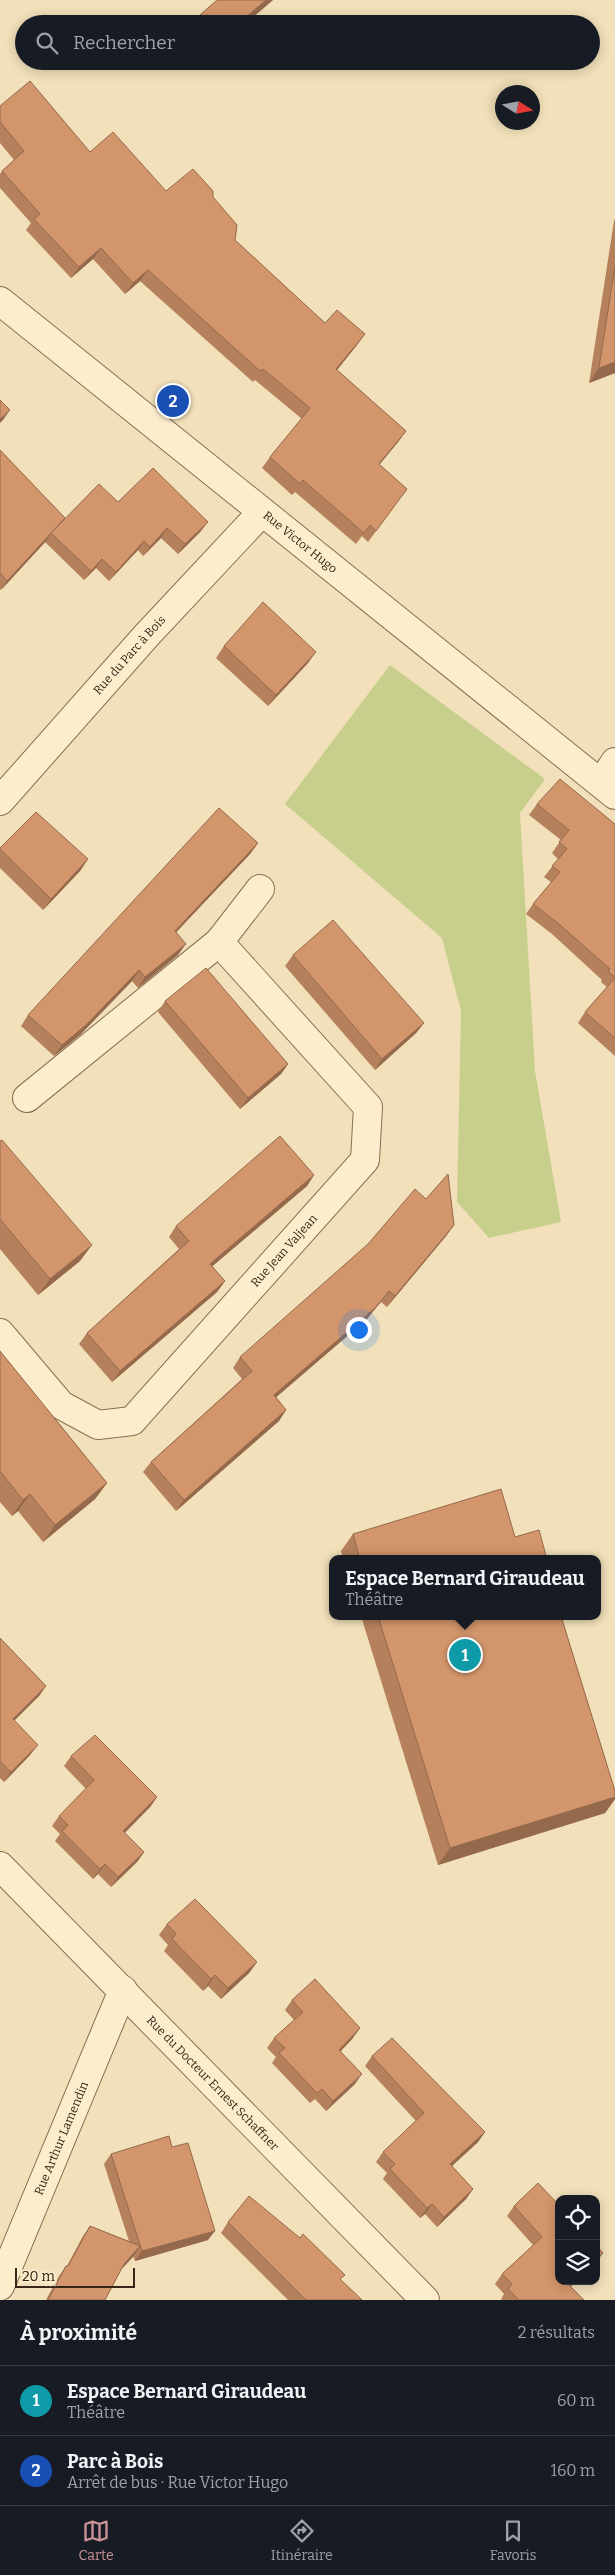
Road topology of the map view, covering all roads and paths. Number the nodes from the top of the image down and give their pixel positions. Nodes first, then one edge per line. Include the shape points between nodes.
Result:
1 (0, 301) edge
2 (262, 512) junction
3 (610, 780) edge
4 (0, 800) edge
5 (260, 890) dead end
6 (219, 942) junction
7 (27, 1098) dead end
8 (0, 1333) edge
9 (0, 1866) edge
10 (123, 1990) junction
11 (0, 2286) edge
12 (425, 2300) edge

1 - 2 street, Rue Victor Hugo
2 - 3 street, Rue Victor Hugo
2 - 4 street, Rue du Parc à Bois
5 - 6 street
6 - 7 street
6 - 8 street, Rue Jean Valjean via 368,1106 365,1160 132,1420 98,1425 61,1405
9 - 10 street, Rue du Docteur Ernest Schaffner
10 - 11 street, Rue Arthur Lamendin
10 - 12 street, Rue du Docteur Ernest Schaffner

